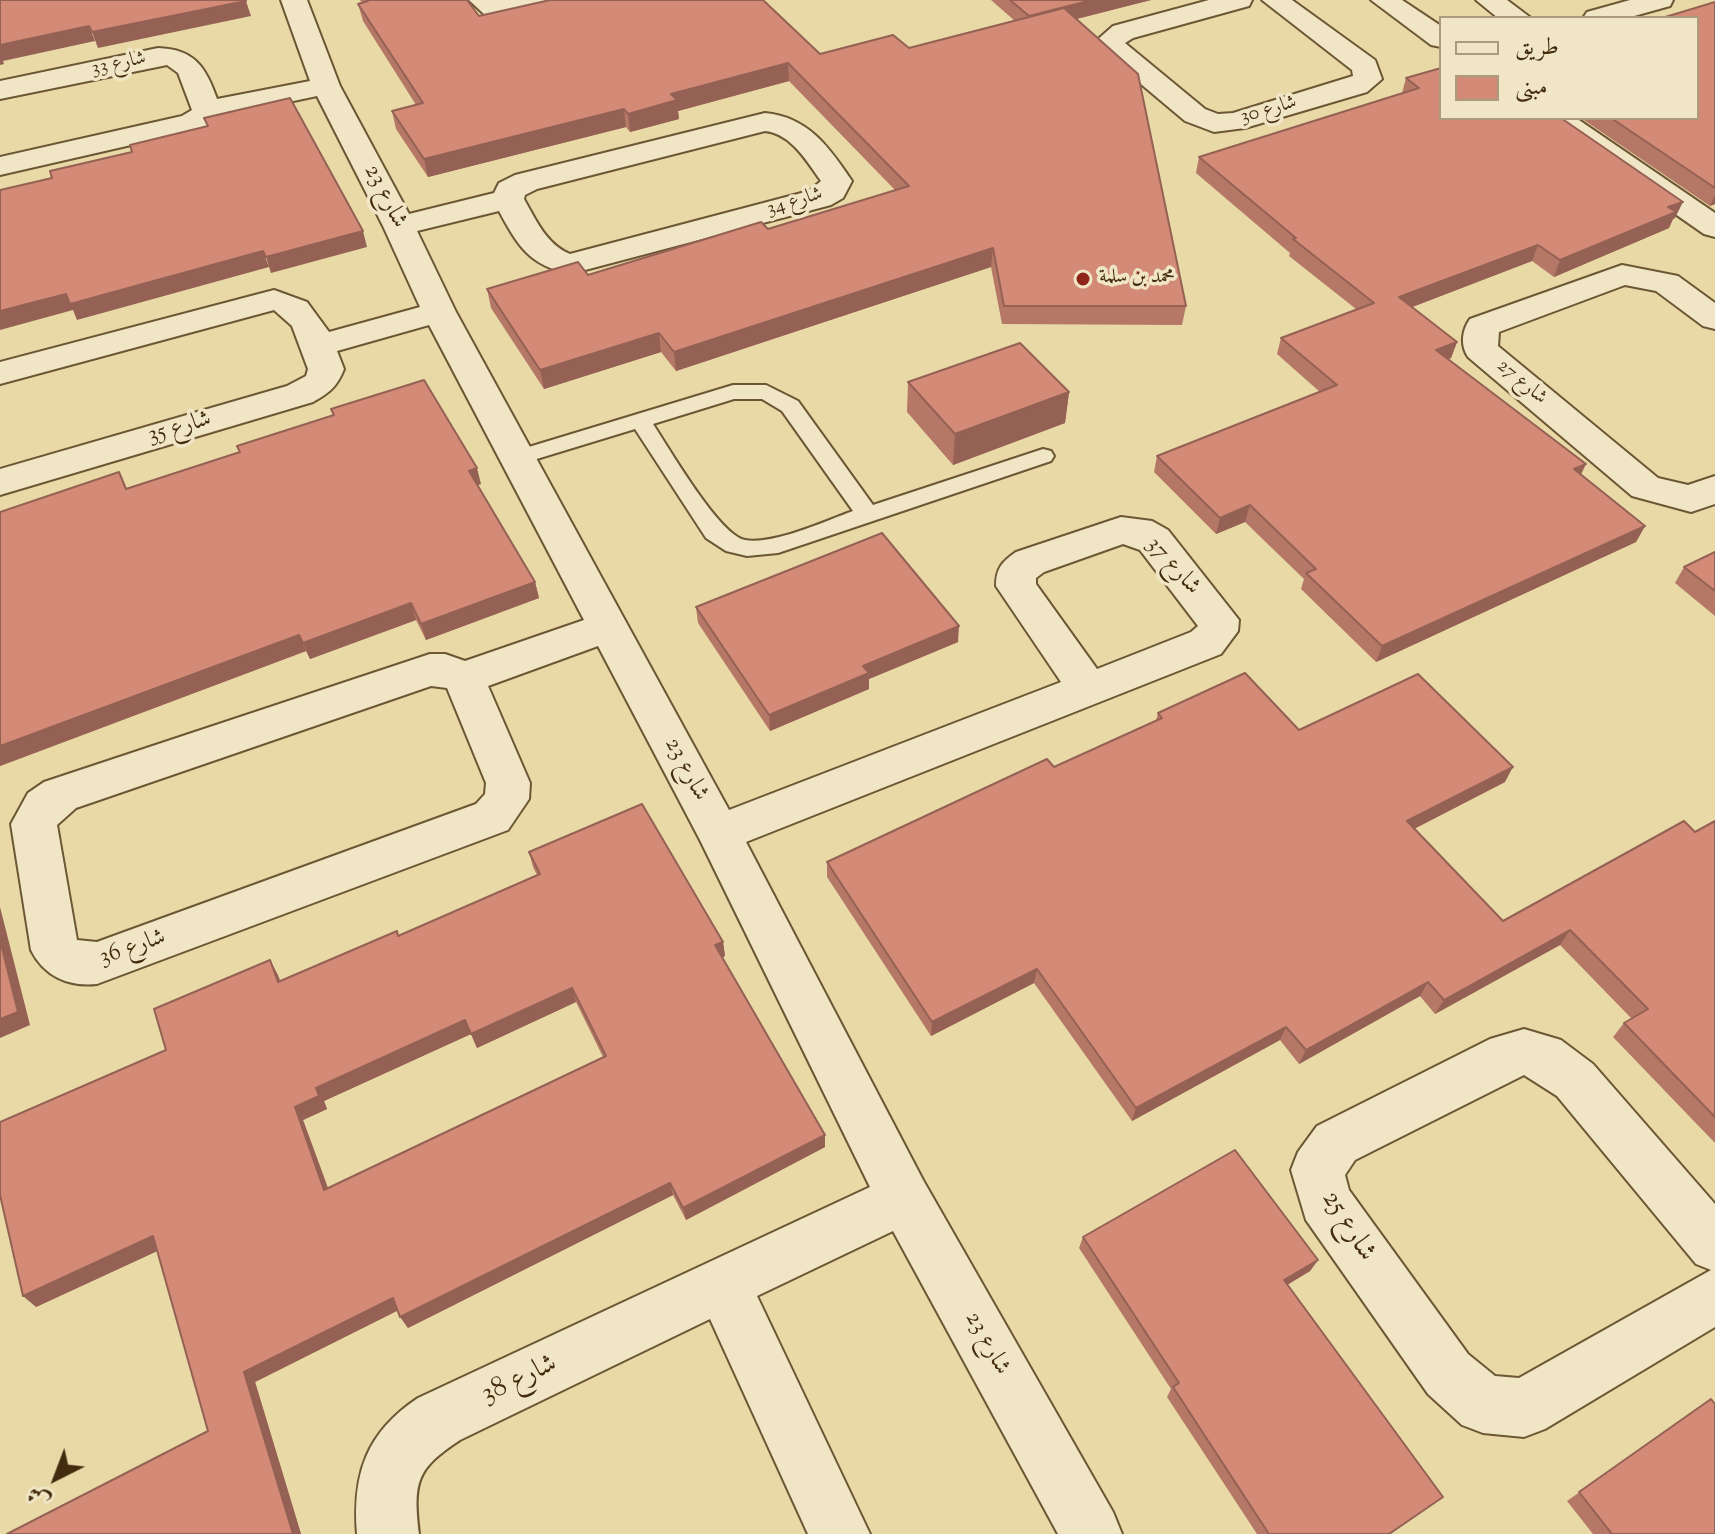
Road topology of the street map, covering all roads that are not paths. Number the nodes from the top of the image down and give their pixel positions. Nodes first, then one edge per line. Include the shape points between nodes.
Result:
1 (294, 0) edge
2 (482, 0) edge
3 (546, 0) edge
4 (1239, 0) edge
5 (1275, 0) edge
6 (1384, 0) edge
7 (1489, 0) edge
8 (1660, 0) edge
9 (1514, 16) edge
10 (1604, 16) edge
11 (1439, 38) edge
12 (326, 86) junction
13 (0, 90) edge
14 (207, 110) junction
15 (1559, 120) edge
16 (0, 166) edge
17 (508, 199) junction
18 (399, 226) junction
19 (1715, 227) edge
20 (439, 312) junction
21 (1715, 319) edge
22 (317, 346) junction
23 (0, 373) edge
24 (640, 421) junction
25 (1043, 456) dead end
26 (517, 458) junction
27 (0, 482) edge
28 (1715, 489) edge
29 (868, 515) junction
30 (608, 627) junction
31 (464, 678) junction
32 (1089, 690) junction
33 (719, 833) junction
34 (904, 1198) junction
35 (1715, 1245) edge
36 (723, 1286) junction
37 (1715, 1296) edge
38 (388, 1534) edge
39 (839, 1534) edge
40 (1091, 1534) edge

1 - 12 street, شارع 23
2 - 3 street via 495,9
4 - 5 street, شارع 30 via 1123,32 1111,40 1112,48 1195,115 1214,123 1235,122 1368,79 1365,66
6 - 11 street
7 - 9 street
8 - 10 street
12 - 14 street
12 - 18 street, شارع 23
13 - 14 street, شارع 33 via 176,56 188,64
14 - 16 street via 191,123
15 - 19 street
17 - 17 street, شارع 34 via 540,250 570,264 820,198 837,181 795,129 765,122 526,182 510,190
17 - 18 street, شارع 34
18 - 20 street, شارع 23
20 - 22 street
20 - 26 street, شارع 23
21 - 28 street, شارع 27 via 1666,283 1622,275 1482,326 1480,349 1645,487 1691,499
22 - 23 street, شارع 35 via 302,313 274,300
22 - 27 street, شارع 35 via 326,369 321,382 300,394
24 - 26 lane
24 - 29 lane via 733,392 775,395 790,406
24 - 29 lane via 714,532 729,545 770,547
25 - 29 lane
26 - 30 street, شارع 23
30 - 31 street, شارع 36
30 - 33 street, شارع 23
31 - 31 street, شارع 36 via 430,670 60,795 44,806 34,824 55,950 65,961 97,963 492,817 507,799 508,783
32 - 32 street, شارع 37 via 1206,643 1218,631 1219,620 1154,540 1138,531 1121,530 1030,562 1016,572 1016,586
32 - 33 street, شارع 37
33 - 34 street, شارع 23
34 - 36 street, شارع 38
34 - 40 street, شارع 23
35 - 37 street, شارع 25 via 1575,1080 1543,1056 1524,1052 1508,1055 1336,1143 1317,1170 1325,1202 1448,1374 1483,1404 1524,1408
36 - 38 street, شارع 38 via 439,1419 408,1442 392,1468 384,1504
36 - 39 street

